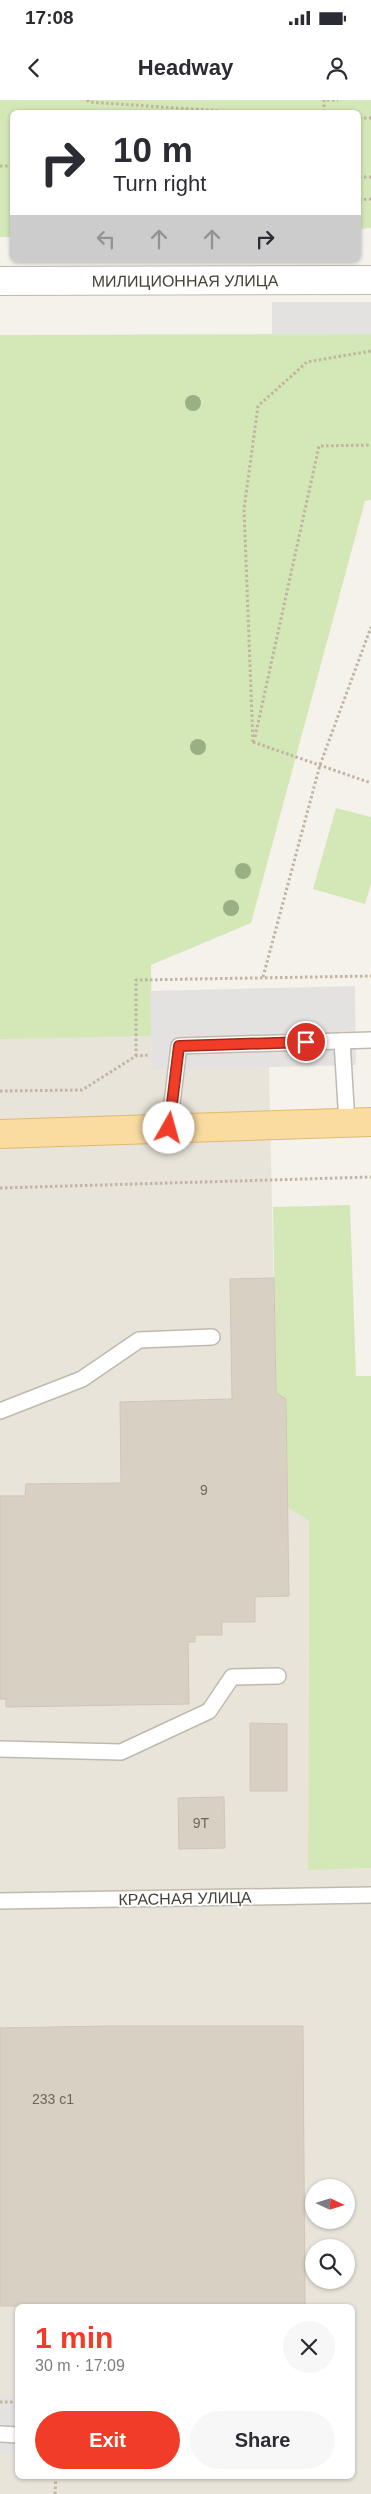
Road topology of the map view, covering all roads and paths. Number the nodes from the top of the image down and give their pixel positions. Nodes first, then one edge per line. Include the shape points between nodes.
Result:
1 (87, 100) edge
2 (338, 100) edge
3 (207, 110) edge
4 (324, 110) edge
5 (371, 280) edge
6 (0, 281) edge
7 (371, 352) edge
8 (371, 445) edge
9 (371, 627) edge
10 (253, 742) junction
11 (320, 765) junction
12 (371, 783) edge
13 (371, 976) edge
14 (263, 977) junction
15 (371, 1040) edge
16 (342, 1041) junction
17 (136, 1056) dead end
18 (359, 1122) edge
19 (169, 1128) junction
20 (0, 1134) edge
21 (371, 1177) edge
22 (0, 1188) edge
23 (212, 1337) dead end
24 (0, 1411) edge
25 (278, 1676) dead end
26 (0, 1749) edge
27 (371, 1895) edge
28 (0, 1901) edge
29 (0, 2402) edge
30 (15, 2402) edge
31 (0, 2434) edge
32 (15, 2435) edge
33 (56, 2479) edge
34 (55, 2494) edge

1 - 3 path
2 - 4 path via 324,100
5 - 6 street, МИЛИЦИОННАЯ УЛИЦА
7 - 10 path via 307,362 258,406 244,510
8 - 10 path via 320,446
9 - 11 path
10 - 11 path
11 - 12 path
11 - 14 path
13 - 14 path
14 - 17 path via 136,980
15 - 16 lane
16 - 18 lane
16 - 19 lane via 179,1046
18 - 19 main road
19 - 20 main road
21 - 22 path
23 - 24 lane via 140,1340 82,1379
25 - 26 lane via 232,1677 209,1711 121,1752
27 - 28 lane, КРАСНАЯ УЛИЦА
29 - 30 path
31 - 32 lane
33 - 34 path

